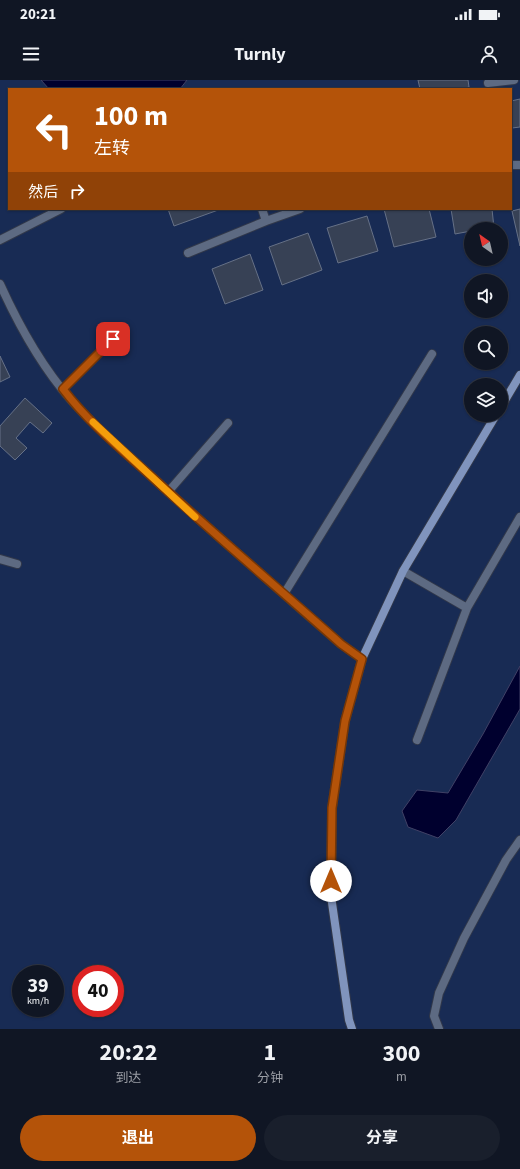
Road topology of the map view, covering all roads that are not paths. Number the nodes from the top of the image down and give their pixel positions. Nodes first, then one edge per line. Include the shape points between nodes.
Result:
1 (514, 80) edge
2 (488, 84) edge
3 (59, 210) edge
4 (262, 210) edge
5 (297, 210) edge
6 (266, 221) junction
7 (0, 240) edge
8 (188, 253) dead end
9 (0, 284) edge
10 (123, 329) dead end
11 (432, 354) dead end
12 (520, 375) edge
13 (63, 389) junction
14 (508, 395) edge
15 (492, 422) edge
16 (228, 423) dead end
17 (168, 492) junction
18 (520, 517) edge
19 (0, 559) edge
20 (18, 564) dead end
21 (403, 571) junction
22 (284, 594) junction
23 (467, 608) junction
24 (362, 659) junction
25 (416, 740) dead end
26 (520, 840) edge
27 (352, 1029) edge
28 (439, 1029) edge

1 - 2 lane
3 - 7 lane
4 - 6 lane
5 - 6 lane
6 - 8 lane
9 - 13 lane via 30,344
10 - 13 lane
11 - 22 lane
12 - 14 street
13 - 17 lane via 98,427
15 - 21 street
16 - 17 lane
17 - 22 lane
18 - 23 lane
19 - 20 lane
21 - 23 lane
21 - 24 street
22 - 24 lane
23 - 25 lane
24 - 27 street via 345,721 332,808 331,896
26 - 28 lane via 506,860 464,938 439,993 434,1016

